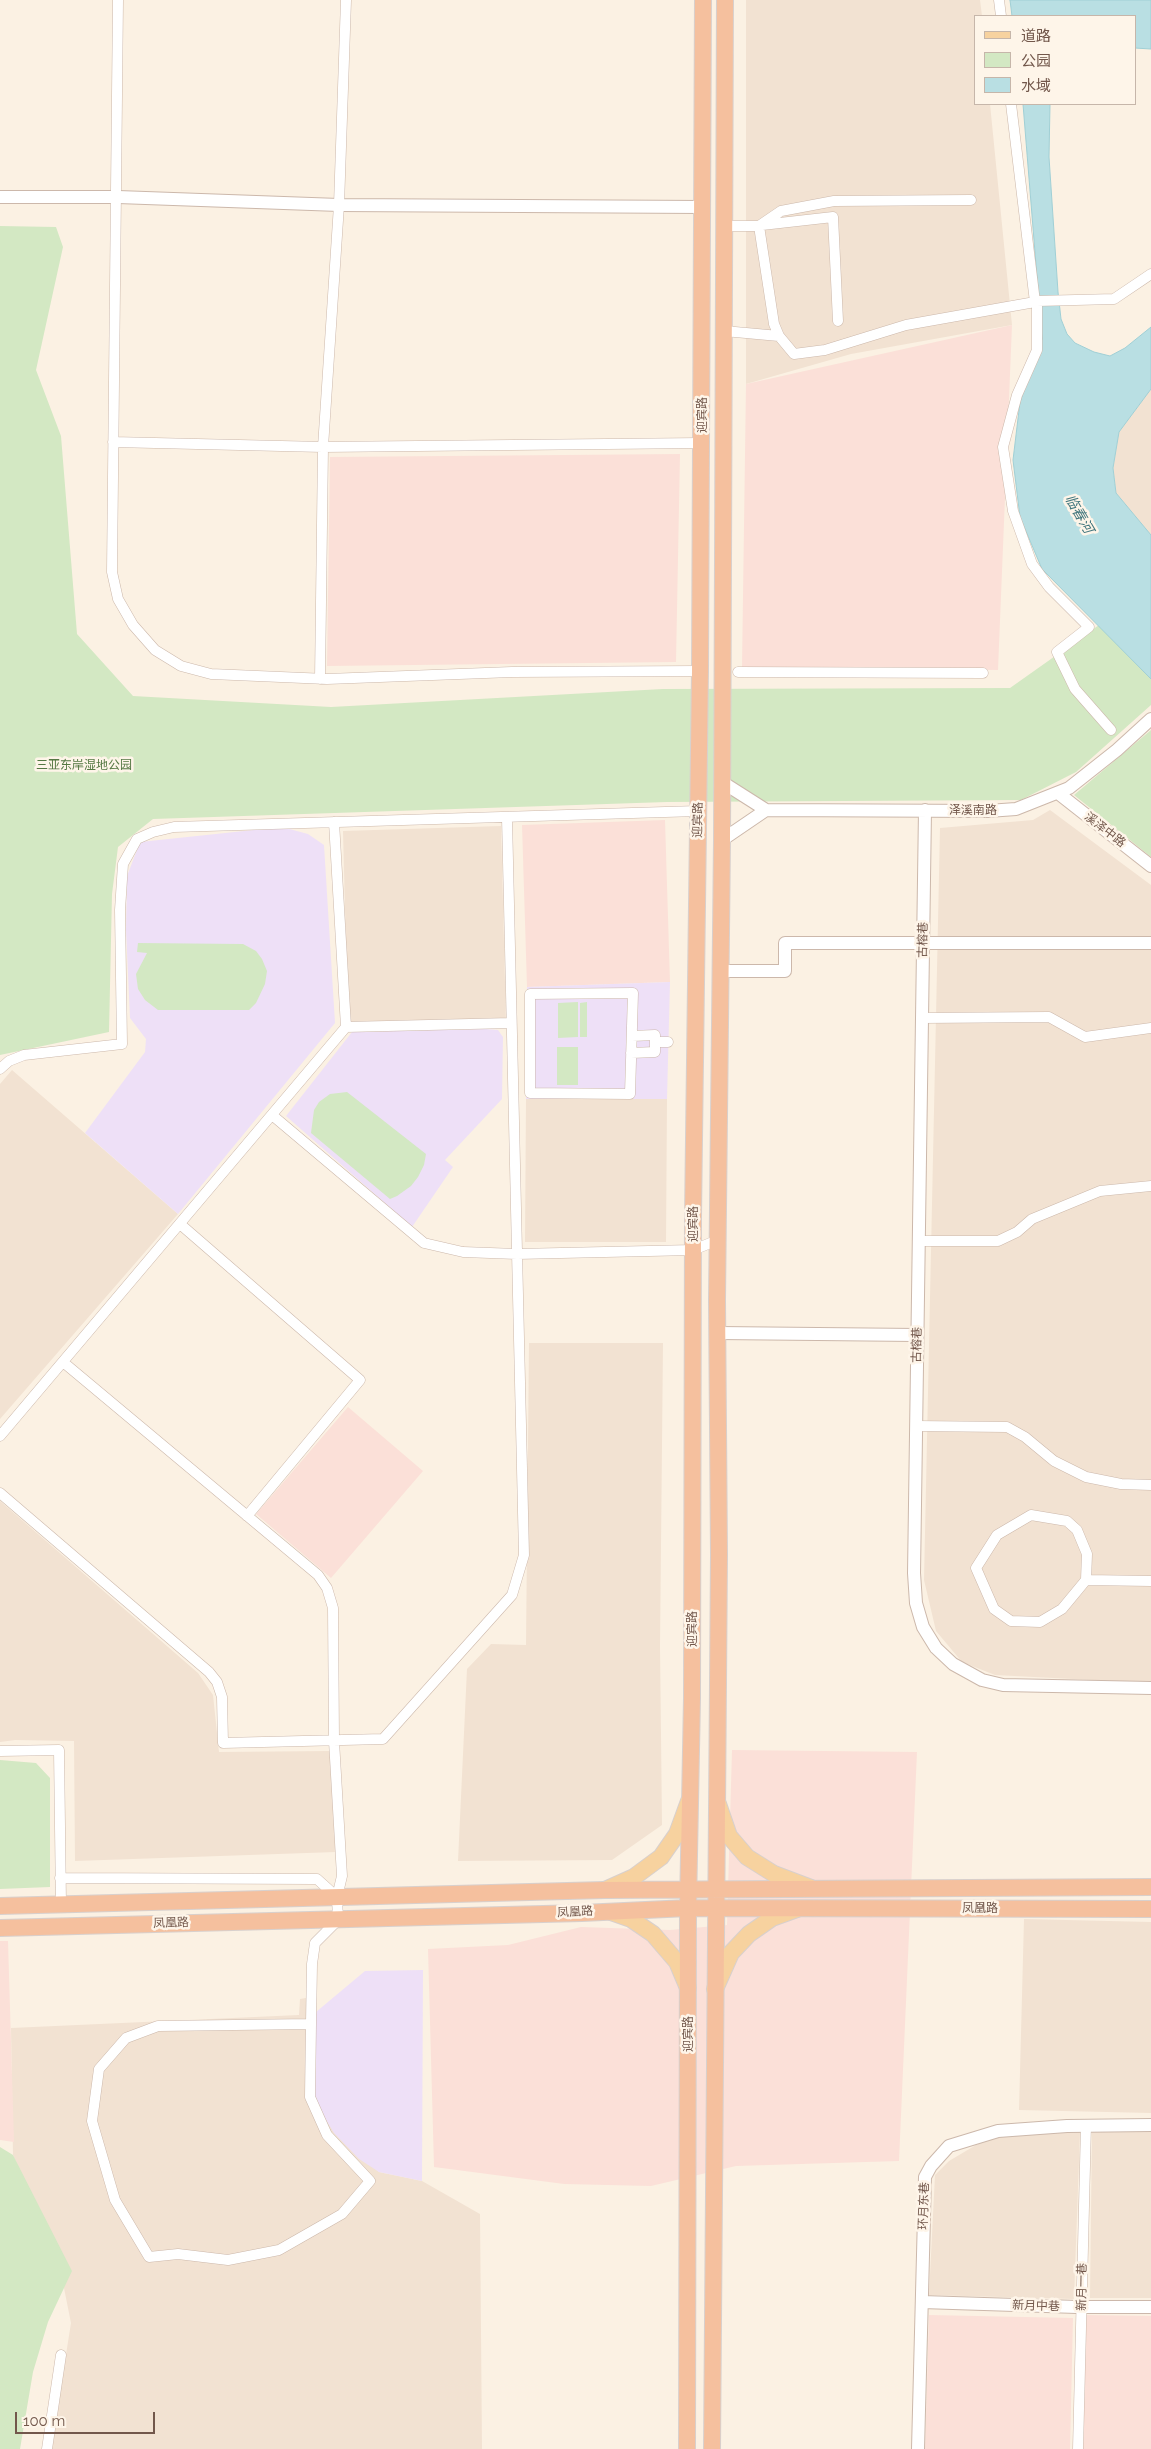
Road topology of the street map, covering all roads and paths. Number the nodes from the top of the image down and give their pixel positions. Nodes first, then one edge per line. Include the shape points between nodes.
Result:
1 (118, 0) edge
2 (346, 0) edge
3 (704, 0) edge
4 (725, 0) edge
5 (999, 0) edge
6 (1001, 15) edge
7 (1012, 105) edge
8 (0, 197) edge
9 (118, 197) junction
10 (971, 200) dead end
11 (834, 201) junction
12 (339, 205) junction
13 (702, 207) junction
14 (833, 217) junction
15 (725, 226) junction
16 (758, 226) junction
17 (1151, 274) edge
18 (1036, 301) junction
19 (838, 321) dead end
20 (724, 330) junction
21 (779, 336) junction
22 (113, 442) junction
23 (702, 443) junction
24 (323, 447) junction
25 (700, 671) junction
26 (738, 672) dead end
27 (983, 673) dead end
28 (320, 679) junction
29 (1151, 719) edge
30 (1111, 730) dead end
31 (722, 782) junction
32 (1058, 793) junction
33 (766, 810) junction
34 (925, 810) junction
35 (698, 811) junction
36 (507, 818) junction
37 (334, 822) junction
38 (722, 840) junction
39 (1151, 866) edge
40 (923, 943) junction
41 (1151, 943) edge
42 (721, 972) junction
43 (922, 1018) junction
44 (511, 1023) junction
45 (346, 1027) junction
46 (1151, 1028) edge
47 (632, 1036) junction
48 (655, 1042) junction
49 (668, 1042) dead end
50 (631, 1053) junction
51 (0, 1069) edge
52 (272, 1115) junction
53 (1151, 1186) edge
54 (693, 1216) junction
55 (719, 1216) junction
56 (180, 1224) junction
57 (718, 1240) junction
58 (919, 1241) junction
59 (693, 1250) junction
60 (517, 1254) junction
61 (693, 1297) junction
62 (717, 1300) junction
63 (718, 1334) junction
64 (917, 1335) junction
65 (62, 1362) junction
66 (916, 1426) junction
67 (0, 1436) edge
68 (1151, 1485) edge
69 (0, 1493) edge
70 (247, 1516) junction
71 (1086, 1580) junction
72 (1151, 1581) edge
73 (1151, 1688) edge
74 (334, 1741) junction
75 (0, 1751) edge
76 (690, 1796) junction
77 (716, 1799) junction
78 (60, 1878) junction
79 (1151, 1887) edge
80 (813, 1889) junction
81 (605, 1890) junction
82 (688, 1890) junction
83 (715, 1890) junction
84 (337, 1897) junction
85 (61, 1904) junction
86 (0, 1906) edge
87 (688, 1908) junction
88 (715, 1908) junction
89 (800, 1908) junction
90 (1151, 1909) edge
91 (606, 1911) junction
92 (338, 1920) junction
93 (0, 1928) edge
94 (688, 1989) junction
95 (714, 1991) junction
96 (311, 2024) junction
97 (1086, 2125) junction
98 (1151, 2125) edge
99 (922, 2302) junction
100 (1082, 2307) junction
101 (1151, 2307) edge
102 (61, 2355) dead end
103 (47, 2449) edge
104 (687, 2449) edge
105 (712, 2449) edge
106 (918, 2449) edge
107 (1078, 2449) edge

1 - 9 street
2 - 12 street
3 - 13 highway, 迎宾路
4 - 15 highway, 迎宾路
5 - 6 street
7 - 18 street
8 - 9 street
9 - 12 street
9 - 22 street
10 - 11 street
11 - 14 street
11 - 16 street via 781,211
12 - 13 street
12 - 24 street
13 - 23 highway, 迎宾路
14 - 16 street
14 - 19 street
15 - 16 street
15 - 20 highway, 迎宾路
16 - 21 street via 774,324
17 - 18 street via 1114,299
18 - 21 street via 906,325 825,350 794,354
18 - 30 street via 1037,350 1017,395 1003,447 1013,511 1032,564 1049,587 1089,627 1056,652 1075,689
20 - 21 street
20 - 31 highway, 迎宾路
22 - 24 street
22 - 28 street via 112,572 118,599 133,625 155,650 181,666 211,674
23 - 24 street
23 - 25 highway, 迎宾路
24 - 28 street
25 - 28 street via 512,672
25 - 35 highway, 迎宾路
26 - 27 street
29 - 32 street, 泽溪南路 via 1090,773
31 - 33 street
31 - 38 highway, 迎宾路
32 - 34 street, 泽溪南路 via 1016,809
32 - 39 street, 溪泽中路
33 - 34 street, 泽溪南路
33 - 38 street
34 - 40 street, 古榕巷
35 - 36 street
35 - 54 highway, 迎宾路
36 - 37 street
36 - 44 street
37 - 45 street
37 - 51 street via 174,827 137,839 123,864 120,910 122,1044 24,1055
38 - 42 highway, 迎宾路
40 - 41 street
40 - 42 street via 785,943 785,972
40 - 43 street, 古榕巷
42 - 55 highway, 迎宾路
43 - 46 street via 1048,1018 1085,1037
43 - 58 street, 古榕巷
44 - 45 street
44 - 60 street
45 - 52 street
47 - 48 street via 655,1035
47 - 50 street
47 - 50 street via 633,993 530,994 528,1093 630,1094
48 - 49 street
48 - 50 street via 654,1052
52 - 56 street
52 - 60 street via 424,1243 463,1252
53 - 58 street via 1100,1191 1032,1219 1017,1232 998,1241
54 - 55 highway
54 - 59 highway, 迎宾路
55 - 57 highway, 迎宾路
56 - 65 street
56 - 70 street via 360,1380
57 - 59 street
57 - 62 highway, 迎宾路
58 - 64 street, 古榕巷
59 - 60 street
59 - 61 highway, 迎宾路
59 - 62 highway
60 - 74 street via 524,1555 512,1595 389,1735 375,1740
61 - 62 highway via 705,1291
61 - 76 highway, 迎宾路
62 - 63 highway, 迎宾路
63 - 64 street
63 - 77 highway, 迎宾路
64 - 66 street, 古榕巷
65 - 67 street
65 - 70 street
66 - 68 street via 1007,1427 1054,1461 1086,1477 1121,1484
66 - 73 street, 古榕巷 via 914,1591 923,1627 936,1648 962,1671 992,1684
69 - 74 street via 209,1672 222,1697 223,1743
70 - 74 street via 318,1575 327,1588 333,1608
71 - 71 street via 1062,1609 1040,1622 1011,1621 994,1609 976,1568 996,1535 1031,1515 1067,1521 1077,1530 1087,1554
71 - 72 street
74 - 84 street via 342,1876
75 - 78 street via 59,1750
76 - 81 main road via 676,1834 661,1857 634,1877
76 - 82 highway, 迎宾路
77 - 80 main road via 729,1836 747,1857 774,1874
77 - 83 highway, 迎宾路
78 - 84 street via 317,1879
78 - 85 street
79 - 80 highway, 凤凰路
80 - 83 highway, 凤凰路
81 - 82 highway, 凤凰路
81 - 84 highway, 凤凰路
82 - 83 highway, 凤凰路
82 - 87 highway, 迎宾路
83 - 88 highway, 迎宾路
84 - 85 highway, 凤凰路
84 - 92 street
85 - 86 highway, 凤凰路
87 - 88 highway, 凤凰路
87 - 91 highway, 凤凰路
87 - 94 highway, 迎宾路
88 - 89 highway, 凤凰路
88 - 95 highway, 迎宾路
89 - 90 highway, 凤凰路
89 - 95 main road via 772,1918 749,1934 731,1953
91 - 92 highway, 凤凰路
91 - 94 main road via 631,1918 654,1934 677,1962
92 - 93 highway, 凤凰路
92 - 96 street via 315,1943
94 - 104 highway, 迎宾路
95 - 105 highway, 迎宾路
96 - 96 street via 158,2026 126,2038 99,2069 92,2121 115,2200 149,2257 178,2254 228,2260 279,2250 342,2214 370,2181 327,2135 310,2097
97 - 98 street, 环月东巷
97 - 99 street, 环月东巷 via 998,2131 949,2146 942,2153 925,2177
97 - 100 street, 新月一巷
99 - 100 street, 新月中巷
99 - 106 street, 环月东巷
100 - 101 street, 新月中巷
100 - 107 street, 新月一巷
102 - 103 street

